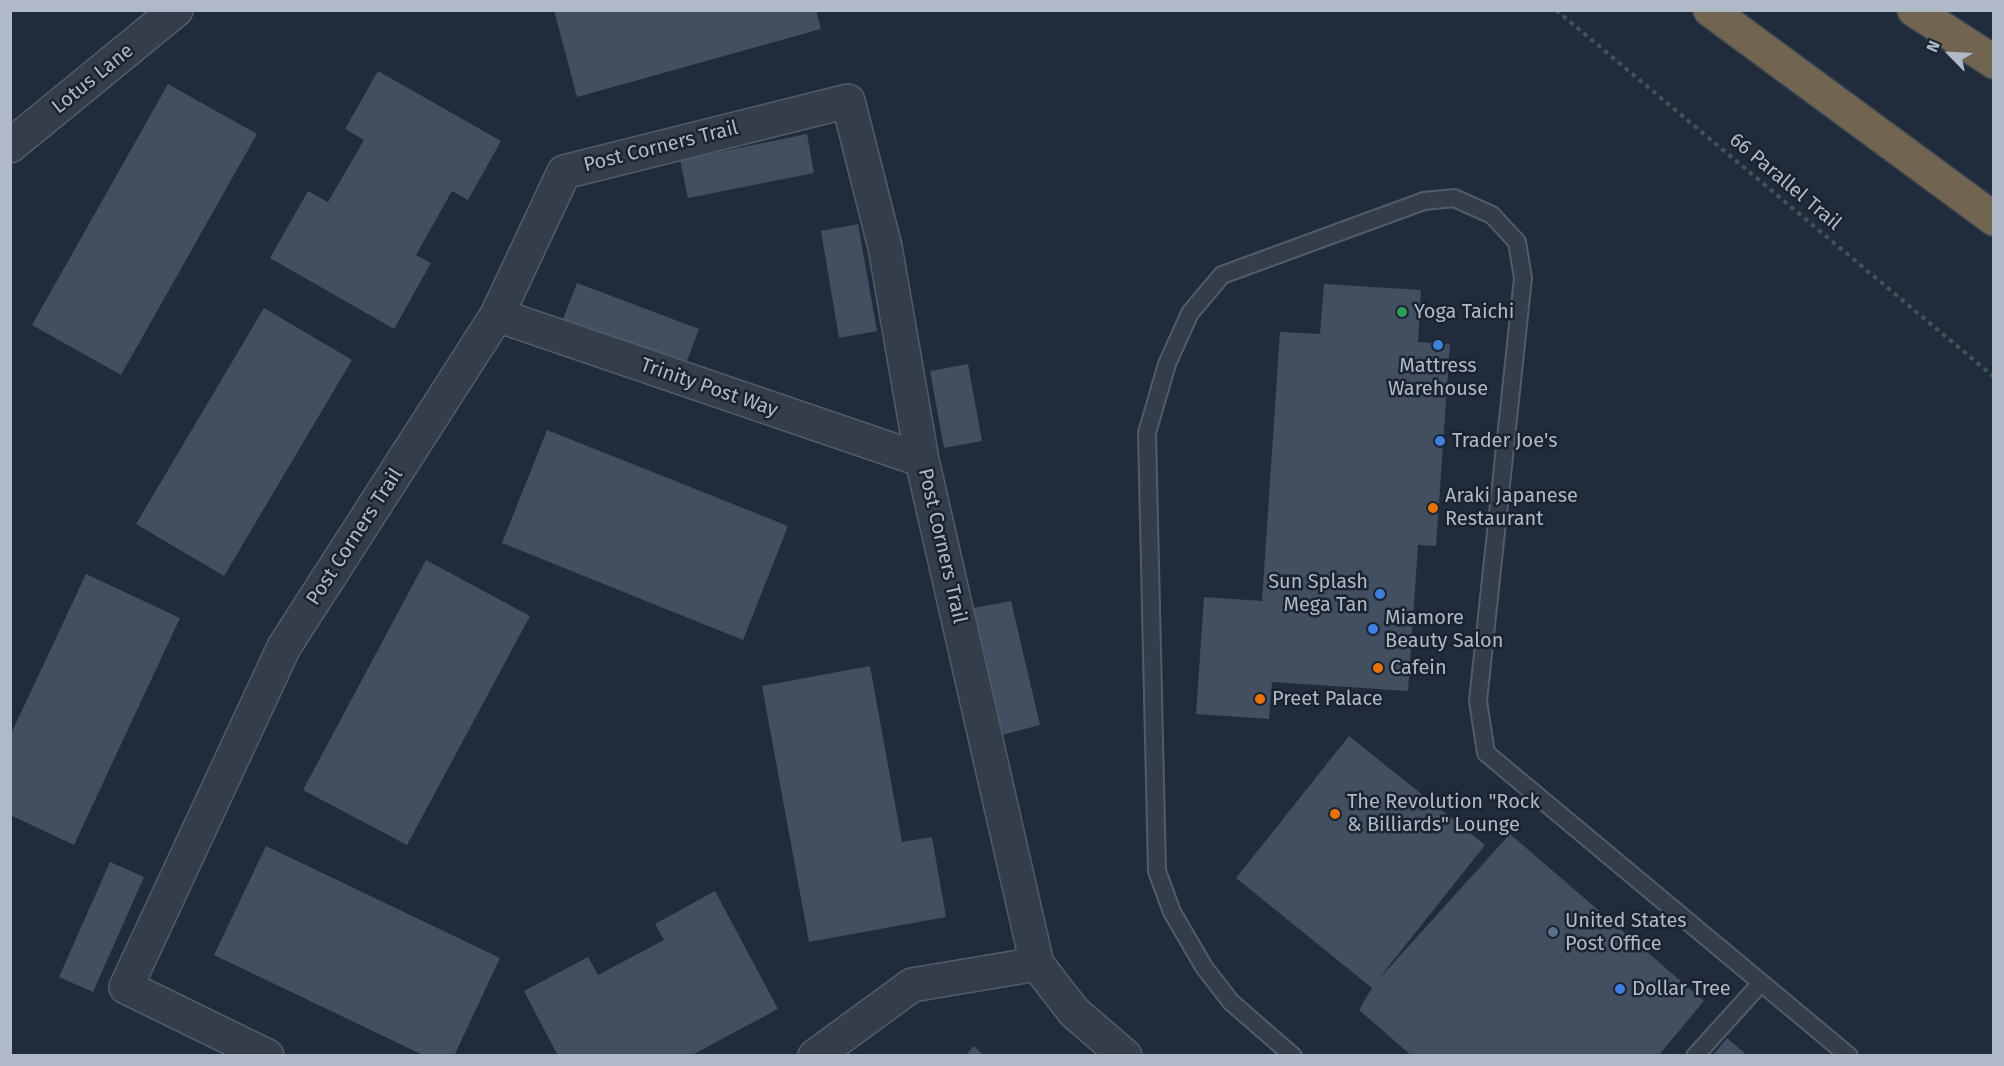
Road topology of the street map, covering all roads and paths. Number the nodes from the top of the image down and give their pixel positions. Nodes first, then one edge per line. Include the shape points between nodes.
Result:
1 (176, 10) edge
2 (1556, 10) edge
3 (1710, 10) edge
4 (1914, 10) edge
5 (1994, 62) edge
6 (10, 146) edge
7 (1994, 219) edge
8 (497, 315) junction
9 (1994, 377) edge
10 (922, 460) junction
11 (1037, 964) junction
12 (1761, 983) junction
13 (1846, 1055) edge
14 (267, 1056) edge
15 (815, 1056) edge
16 (1125, 1056) edge
17 (1293, 1056) edge
18 (1695, 1056) edge

1 - 6 street, Lotus Lane
2 - 9 path, 66 Parallel Trail
3 - 7 highway
4 - 5 highway
8 - 10 street, Trinity Post Way
8 - 10 street, Post Corners Trail via 564,172 848,101 885,247
8 - 14 street, Post Corners Trail via 284,647 126,987
10 - 11 street, Post Corners Trail
11 - 15 street via 912,985
11 - 16 street, Post Corners Trail via 1074,1012
12 - 13 lane
12 - 17 lane via 1486,753 1479,701 1523,278 1517,242 1492,215 1454,198 1424,201 1222,275 1190,313 1167,364 1147,432 1157,871 1172,912 1204,967 1231,1002
12 - 18 lane

